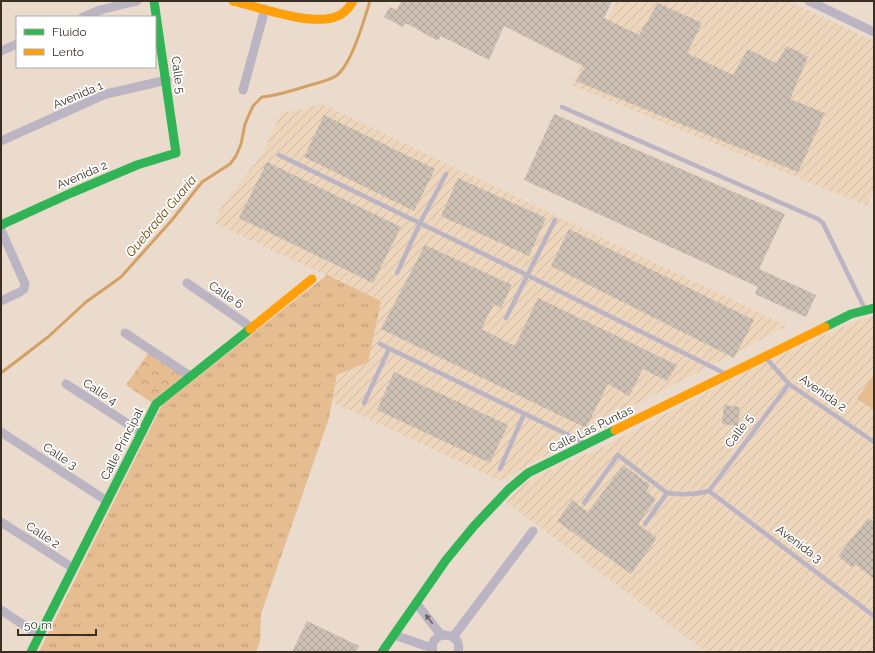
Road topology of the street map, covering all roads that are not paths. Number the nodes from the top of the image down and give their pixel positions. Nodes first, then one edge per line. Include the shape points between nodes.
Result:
1 (137, 1) edge
2 (154, 1) edge
3 (233, 1) edge
4 (353, 1) edge
5 (809, 1) edge
6 (265, 9) junction
7 (85, 16) edge
8 (874, 32) edge
9 (16, 44) edge
10 (1, 51) edge
11 (167, 80) junction
12 (243, 90) dead end
13 (562, 107) dead end
14 (1, 141) edge
15 (176, 153) joint
16 (279, 155) dead end
17 (446, 174) dead end
18 (555, 220) dead end
19 (420, 223) junction
20 (1, 226) edge
21 (1, 230) edge
22 (397, 274) dead end
23 (527, 275) junction
24 (312, 279) dead end
25 (187, 283) dead end
26 (1, 301) edge
27 (870, 309) edge
28 (506, 318) dead end
29 (252, 328) junction
30 (125, 333) dead end
31 (380, 344) dead end
32 (389, 349) junction
33 (765, 356) junction
34 (727, 375) junction
35 (190, 376) junction
36 (66, 384) dead end
37 (789, 384) junction
38 (364, 403) dead end
39 (524, 414) junction
40 (1, 432) edge
41 (142, 433) junction
42 (874, 442) edge
43 (586, 444) junction
44 (500, 469) dead end
45 (709, 491) junction
46 (667, 493) junction
47 (107, 501) junction
48 (584, 503) dead end
49 (1, 522) edge
50 (645, 524) dead end
51 (533, 531) dead end
52 (73, 568) junction
53 (417, 604) junction
54 (1, 610) edge
55 (874, 616) edge
56 (39, 635) junction
57 (394, 635) junction
58 (441, 635) junction
59 (454, 637) junction
60 (433, 650) edge
61 (31, 652) edge
62 (382, 652) edge
63 (458, 652) edge

1 - 7 street
2 - 11 street, Calle 5
3 - 6 street
4 - 6 street via 346,11 333,18 312,19
5 - 8 street
6 - 12 street
9 - 10 street
11 - 14 street, Avenida 1 via 106,94
11 - 15 street, Calle 5
13 - 27 lane via 818,219 823,223
15 - 20 street, Avenida 2 via 136,165
16 - 19 lane
17 - 19 lane
18 - 23 lane
19 - 22 lane
19 - 23 lane
21 - 26 street via 25,284 20,292
23 - 28 lane
23 - 34 lane
24 - 29 street, Calle Principal
25 - 29 street, Calle 6
27 - 33 street, Calle Las Puntas via 851,314
29 - 35 street, Calle Principal
30 - 35 street
31 - 32 lane
32 - 38 lane
32 - 39 lane
33 - 34 street, Calle Las Puntas
33 - 37 lane, Avenida 2
34 - 43 street, Calle Las Puntas
35 - 41 street, Calle Principal via 156,404
36 - 41 street, Calle 4
37 - 42 lane, Avenida 2
37 - 45 lane, Calle 5
39 - 43 lane
39 - 44 lane
40 - 47 street, Calle 3
41 - 47 street, Calle Principal
43 - 53 street, Calle Las Puntas via 528,473 509,489 446,560
45 - 46 lane via 694,495
45 - 55 lane, Avenida 3
46 - 48 lane via 618,455
46 - 50 lane
47 - 52 street, Calle Principal
49 - 52 street, Calle 2
51 - 59 street
52 - 56 street, Calle Principal
53 - 57 street, Calle Las Puntas
58 -> 53 street
54 - 56 street
56 - 61 street, Calle Principal
57 - 60 street
57 - 62 street, Calle Las Puntas
58 - 59 street
58 - 60 street via 434,640
59 - 63 street

